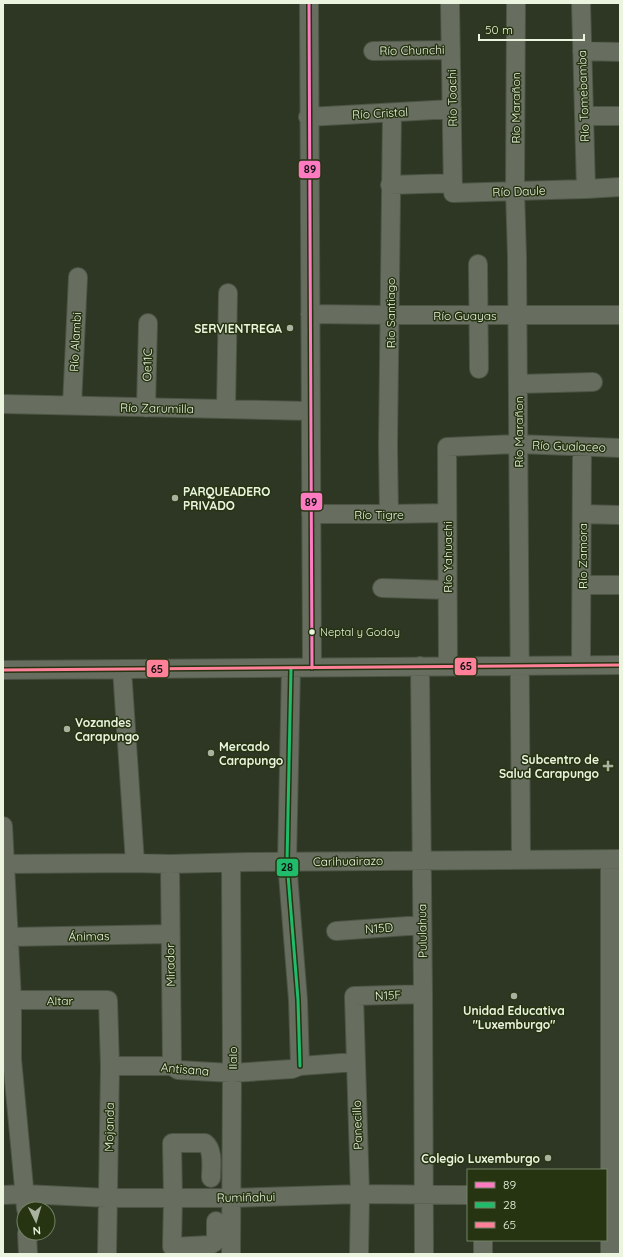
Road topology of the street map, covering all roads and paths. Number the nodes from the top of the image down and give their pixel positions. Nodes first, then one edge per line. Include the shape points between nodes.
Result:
1 (309, 3) edge
2 (450, 3) edge
3 (516, 3) edge
4 (581, 3) edge
5 (451, 50) junction
6 (582, 50) junction
7 (373, 51) dead end
8 (620, 52) edge
9 (452, 109) junction
10 (392, 112) junction
11 (584, 116) junction
12 (620, 116) edge
13 (308, 117) junction
14 (390, 185) junction
15 (620, 187) edge
16 (453, 188) junction
17 (586, 189) junction
18 (515, 191) junction
19 (478, 264) dead end
20 (78, 277) dead end
21 (228, 293) dead end
22 (310, 314) junction
23 (390, 315) junction
24 (479, 315) junction
25 (517, 315) junction
26 (620, 315) edge
27 (148, 323) dead end
28 (479, 369) dead end
29 (593, 382) dead end
30 (518, 384) junction
31 (3, 404) edge
32 (72, 406) junction
33 (146, 408) junction
34 (226, 409) junction
35 (310, 411) junction
36 (518, 444) junction
37 (447, 447) joint
38 (582, 447) junction
39 (620, 448) edge
40 (448, 513) junction
41 (311, 514) junction
42 (389, 514) junction
43 (582, 514) junction
44 (620, 515) edge
45 (582, 585) junction
46 (620, 585) edge
47 (382, 588) dead end
48 (448, 590) junction
49 (581, 665) junction
50 (620, 665) edge
51 (420, 666) junction
52 (448, 666) junction
53 (520, 666) junction
54 (291, 668) junction
55 (312, 668) junction
56 (122, 669) junction
57 (3, 670) edge
58 (3, 833) edge
59 (615, 859) edge
60 (422, 860) junction
61 (521, 860) junction
62 (287, 862) junction
63 (135, 863) junction
64 (231, 863) junction
65 (4, 864) junction
66 (170, 864) junction
67 (422, 925) junction
68 (336, 931) dead end
69 (170, 934) junction
70 (9, 937) junction
71 (423, 994) junction
72 (354, 996) joint
73 (12, 1000) junction
74 (108, 1000) joint
75 (7, 1059) edge
76 (355, 1062) junction
77 (110, 1066) junction
78 (172, 1066) junction
79 (300, 1066) junction
80 (232, 1073) junction
81 (615, 1075) edge
82 (11, 1127) edge
83 (211, 1178) dead end
84 (360, 1194) junction
85 (3, 1195) edge
86 (424, 1195) junction
87 (467, 1195) edge
88 (612, 1195) edge
89 (108, 1198) junction
90 (173, 1198) junction
91 (231, 1198) junction
92 (25, 1201) edge
93 (216, 1222) dead end
94 (27, 1241) edge
95 (483, 1241) edge
96 (28, 1254) edge
97 (108, 1254) edge
98 (231, 1254) edge
99 (359, 1254) edge
100 (424, 1254) edge
101 (483, 1254) edge
102 (610, 1254) edge

1 - 13 street
2 - 5 street, Río Toachi
3 - 18 street, Río Marañon
4 - 6 street, Río Tomebamba
5 - 7 street, Río Chunchi
5 - 9 street, Río Toachi
6 - 8 street
6 - 11 street, Río Tomebamba
9 - 10 street, Río Cristal
9 - 16 street, Río Toachi
10 - 13 street, Río Cristal
10 - 14 street, Río Santiago
11 - 12 street
11 - 17 street, Río Tomebamba
13 - 22 street
14 - 16 street
14 - 23 street, Río Santiago
15 - 17 street, Río Daule
16 - 18 street, Río Daule
17 - 18 street, Río Daule
18 - 25 street, Río Marañon
19 - 24 street
20 - 32 street, Río Alambi
21 - 34 street
22 - 23 street, Río Guayas
22 - 35 street
23 - 24 street, Río Guayas
23 - 42 street, Río Santiago
24 - 25 street, Río Guayas
24 - 28 street
25 - 26 street, Río Guayas
25 - 30 street, Río Marañon
27 - 33 street, Oe11C
29 - 30 street
30 - 36 street, Río Marañon
31 - 32 street, Río Zarumilla
32 - 33 street, Río Zarumilla
33 - 34 street, Río Zarumilla
34 - 35 street, Río Zarumilla
35 - 41 street
36 - 37 street, Río Gualaceo
36 - 38 street, Río Gualaceo
36 - 53 street, Río Marañon
37 - 40 street, Río Yahuachi
38 - 39 street, Río Gualaceo
38 - 43 street, Río Zamora
40 - 42 street, Río Tigre
40 - 48 street, Río Yahuachi
41 - 42 street, Río Tigre
41 - 55 street
43 - 44 street
43 - 45 street, Río Zamora
45 - 46 street
45 - 49 street, Río Zamora
47 - 48 street
48 - 52 street, Río Yahuachi
49 - 50 street
49 - 53 street
51 - 52 street
51 - 55 street
51 - 60 street, Pululahua
52 - 53 street
53 - 61 street, Río Marañon
54 - 55 street
54 - 56 street
54 - 62 street
56 - 57 street
56 - 63 street
58 - 65 street
59 - 61 street, Carihuairazo
59 - 81 street
60 - 61 street, Carihuairazo
60 - 62 street, Carihuairazo
60 - 67 street, Pululahua
62 - 64 street, Carihuairazo
62 - 79 street via 298,1000
63 - 65 street, Carihuairazo
63 - 66 street, Carihuairazo
64 - 66 street, Carihuairazo
64 - 80 street, Ilalo
65 - 70 street
66 - 69 street, Mirador
67 - 68 street, N15D
67 - 71 street, Pululahua
69 - 70 street, Ánimas
69 - 78 street, Mirador
70 - 73 street
71 - 72 street, N15F
71 - 86 street, Pululahua
72 - 76 street, Panecillo
73 - 74 street, Altar
73 - 75 street
74 - 77 street, Mojanda
75 - 82 street
76 - 79 street, Antisana
76 - 84 street, Panecillo
77 - 78 street, Antisana
77 - 89 street, Mojanda
78 - 80 street, Antisana via 178,1070
79 - 80 street, Antisana via 292,1069
80 - 91 street, Ilalo
81 - 88 street
82 - 92 street
83 - 90 street via 210,1150 205,1143 172,1143
84 - 86 street, Rumiñahui
84 - 91 street, Rumiñahui
84 - 99 street, Panecillo
85 - 92 street, Rumiñahui
86 - 87 street, Rumiñahui
86 - 100 street, Pululahua
88 - 102 street
89 - 90 street, Rumiñahui
89 - 92 street, Rumiñahui
89 - 97 street, Mojanda
90 - 91 street, Rumiñahui
90 - 93 street via 172,1247 210,1245 215,1242
91 - 98 street, Ilalo
94 - 96 street
95 - 101 street

